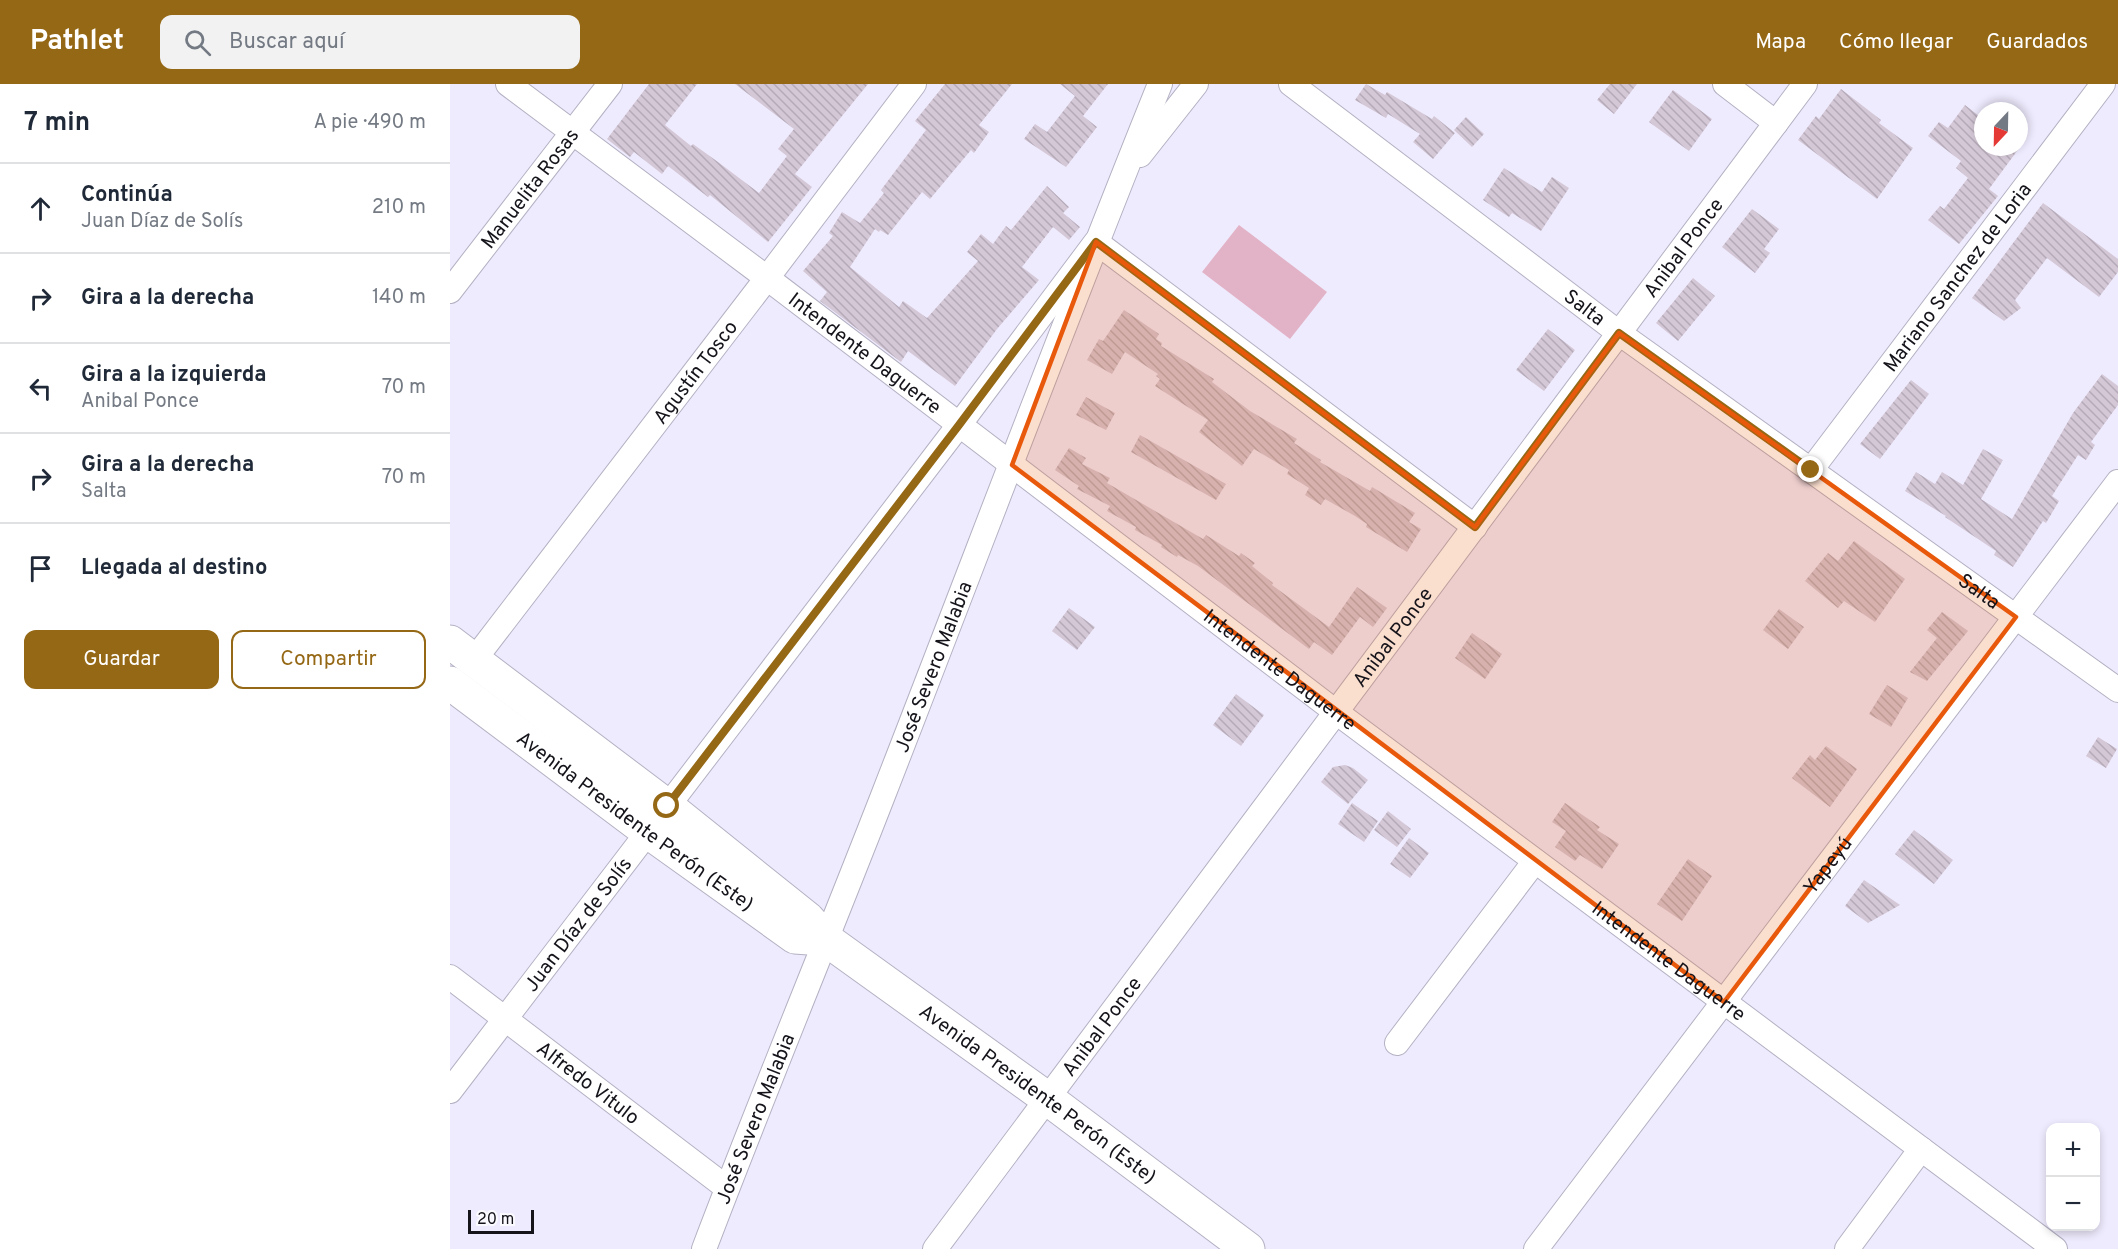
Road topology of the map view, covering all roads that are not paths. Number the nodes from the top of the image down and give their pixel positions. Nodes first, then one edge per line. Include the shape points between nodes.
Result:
1 (508, 84) edge
2 (610, 84) edge
3 (914, 84) edge
4 (1160, 84) edge
5 (1196, 84) edge
6 (1291, 84) edge
7 (1725, 84) edge
8 (1805, 84) edge
9 (2103, 84) edge
10 (1776, 123) junction
11 (573, 133) junction
12 (1121, 179) junction
13 (1096, 242) junction
14 (767, 278) junction
15 (450, 291) edge
16 (1619, 333) junction
17 (959, 425) junction
18 (1012, 465) junction
19 (1811, 470) junction
20 (2118, 482) edge
21 (1475, 527) junction
22 (2016, 617) junction
23 (462, 651) edge
24 (450, 683) edge
25 (2118, 690) edge
26 (1336, 712) junction
27 (657, 818) junction
28 (1535, 861) junction
29 (827, 940) junction
30 (450, 977) edge
31 (1724, 1002) junction
32 (504, 1019) junction
33 (1397, 1043) dead end
34 (450, 1091) edge
35 (1048, 1099) junction
36 (1921, 1149) junction
37 (727, 1188) junction
38 (704, 1249) edge
39 (935, 1249) edge
40 (1248, 1249) edge
41 (1536, 1249) edge
42 (1847, 1249) edge
43 (2055, 1249) edge

1 - 11 street, Intendente Daguerre
2 - 11 street, Manuelita Rosas
3 - 14 street, Agustín Tosco
4 - 12 street, José Severo Malabia
5 - 12 street
6 - 16 street, Salta
7 - 10 street
8 - 10 street, Anibal Ponce
9 - 19 street, Mariano Sanchez de Loria
10 - 16 street, Anibal Ponce
11 - 14 street, Intendente Daguerre
11 - 15 street, Manuelita Rosas
12 - 13 street, José Severo Malabia
13 - 17 street, Juan Díaz de Solís
13 - 18 street, José Severo Malabia
13 - 21 street
14 - 17 street, Intendente Daguerre
14 - 23 street, Agustín Tosco
16 - 19 street, Salta
16 - 21 street, Anibal Ponce
17 - 18 street, Intendente Daguerre
17 - 27 street, Juan Díaz de Solís
18 - 26 street, Intendente Daguerre
18 - 29 street, José Severo Malabia
19 - 22 street, Salta
20 - 22 street, Yapeyú
21 - 26 street, Anibal Ponce
22 - 25 street, Salta
22 - 31 street, Yapeyú
23 - 27 main road, Avenida Presidente Perón (Este)
24 - 27 main road, Avenida Presidente Perón (Este)
26 - 28 street, Intendente Daguerre
26 - 35 street, Anibal Ponce
27 - 29 main road, Avenida Presidente Perón (Este) via 795,937
27 - 32 street, Juan Díaz de Solís
28 - 31 street, Intendente Daguerre
28 - 33 street
29 - 35 main road, Avenida Presidente Perón (Este)
29 - 37 street, José Severo Malabia
30 - 32 street, Alfredo Vitulo
31 - 36 street, Intendente Daguerre
31 - 41 street, Yapeyú
32 - 34 street, Juan Díaz de Solís
32 - 37 street, Alfredo Vitulo
35 - 39 street, Anibal Ponce
35 - 40 main road, Avenida Presidente Perón (Este)
36 - 42 street
36 - 43 street, Intendente Daguerre
37 - 38 street, José Severo Malabia

